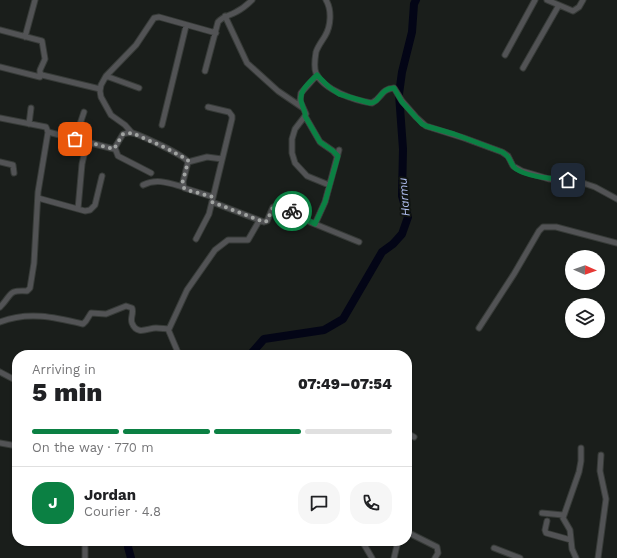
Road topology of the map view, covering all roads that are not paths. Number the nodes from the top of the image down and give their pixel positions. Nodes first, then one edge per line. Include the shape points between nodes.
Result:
1 (35, 0) edge
2 (252, 0) edge
3 (326, 0) edge
4 (535, 0) edge
5 (547, 0) edge
6 (583, 0) edge
7 (559, 5) junction
8 (225, 16) junction
9 (186, 26) junction
10 (0, 30) edge
11 (216, 33) junction
12 (25, 37) junction
13 (505, 55) dead end
14 (0, 67) edge
15 (523, 68) dead end
16 (205, 71) dead end
17 (317, 75) junction
18 (40, 76) dead end
19 (106, 76) junction
20 (139, 88) dead end
21 (100, 89) junction
22 (208, 107) dead end
23 (31, 108) dead end
24 (303, 108) junction
25 (84, 112) dead end
26 (305, 116) junction
27 (0, 118) edge
28 (29, 124) junction
29 (162, 125) dead end
30 (48, 132) junction
31 (132, 133) junction
32 (75, 139) junction
33 (87, 142) junction
34 (115, 148) junction
35 (222, 159) junction
36 (0, 162) edge
37 (188, 162) junction
38 (14, 173) dead end
39 (151, 173) dead end
40 (102, 176) dead end
41 (143, 185) dead end
42 (329, 185) junction
43 (183, 186) junction
44 (38, 198) junction
45 (212, 199) junction
46 (617, 199) edge
47 (78, 209) junction
48 (259, 221) junction
49 (315, 224) junction
50 (196, 239) dead end
51 (359, 242) dead end
52 (617, 243) edge
53 (0, 307) edge
54 (0, 322) edge
55 (479, 328) dead end
56 (168, 329) junction
57 (177, 350) edge
58 (0, 372) edge
59 (12, 378) edge
60 (0, 443) edge
61 (12, 445) edge
62 (581, 448) dead end
63 (601, 455) dead end
64 (542, 513) dead end
65 (563, 515) junction
66 (547, 521) dead end
67 (412, 534) edge
68 (571, 540) junction
69 (85, 546) edge
70 (365, 546) edge
71 (397, 546) edge
72 (494, 548) dead end
73 (85, 558) edge
74 (372, 558) edge
75 (394, 558) edge
76 (435, 558) edge
77 (520, 558) edge
78 (576, 558) edge
79 (598, 558) edge

1 - 12 street
2 - 8 street via 238,11
3 - 17 street via 329,23 316,52
4 - 13 street
5 - 7 street
6 - 7 street via 573,11
7 - 15 street
8 - 11 street via 218,22
8 - 24 street via 247,63 278,91
9 - 11 street
9 - 19 street via 159,17 154,18 136,45
9 - 29 street
10 - 12 street
11 - 16 street
12 - 21 street via 43,42 45,59 40,70 42,75
14 - 18 street
17 - 24 street via 302,91 300,101
17 - 46 street via 339,94 370,103 375,102 385,90 394,88 402,102 426,126 502,152 522,171 549,179 586,184
19 - 20 street
19 - 21 street
21 - 31 street via 110,115
22 - 35 street via 228,112 232,116
23 - 28 street
24 - 26 street
25 - 32 street
26 - 42 street via 320,142 338,153
26 - 42 street via 292,139 294,162 307,176
27 - 28 street
28 - 30 street via 46,127
30 - 32 street
30 - 44 street
31 - 34 street via 123,134
31 - 37 street via 186,158
32 - 33 street
33 - 34 street
33 - 47 street via 82,164
34 - 39 street via 118,156
35 - 37 street via 207,157
35 - 45 street
36 - 38 street via 13,165
37 - 43 street
40 - 47 street via 92,209
41 - 43 street via 157,181
42 - 49 street
43 - 45 street via 187,190
44 - 47 street
44 - 53 street via 30,288 27,291 14,291
45 - 48 street
45 - 50 street via 209,214
48 - 49 street via 267,221 273,207 279,205
48 - 56 street via 248,240 228,240 215,250 187,290
49 - 51 street
52 - 55 street via 556,226 542,227
54 - 56 street via 14,317 44,316 83,324 91,312 106,314 126,306 134,311 132,325 140,331
56 - 57 street
58 - 59 street
60 - 61 street
62 - 65 street via 579,472
63 - 79 street via 600,471 606,500
64 - 65 street
65 - 68 street via 570,530
66 - 68 street via 546,533
67 - 76 street via 437,547 438,553
68 - 78 street via 572,552
69 - 73 street
70 - 74 street
71 - 75 street
72 - 77 street

